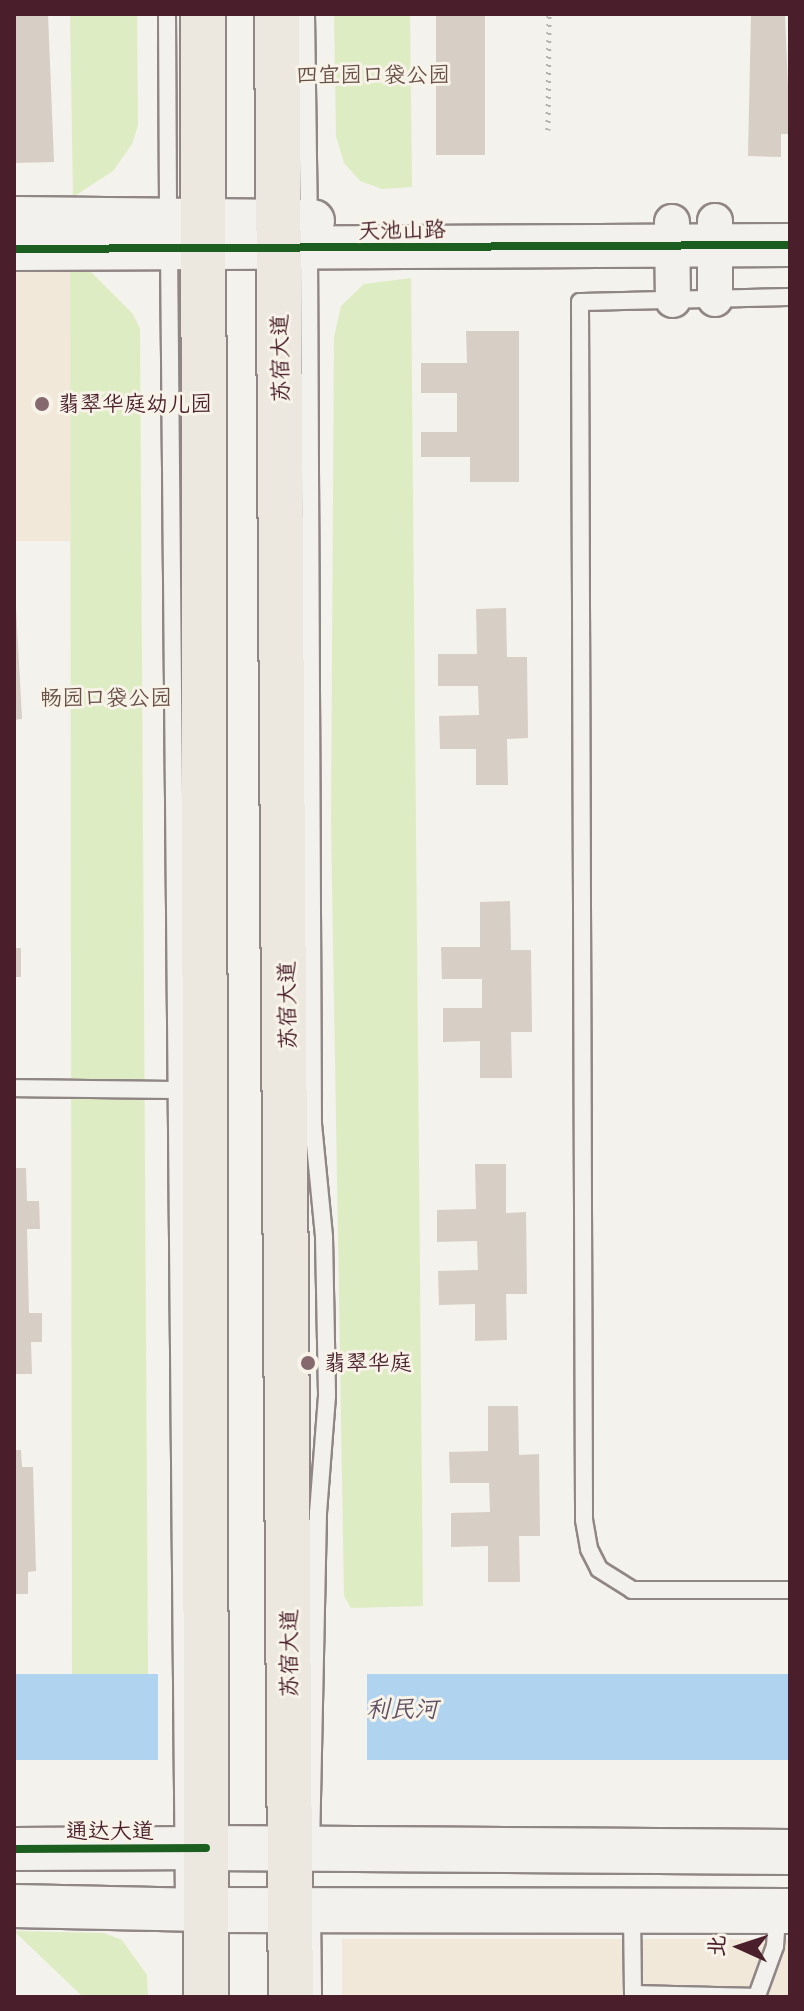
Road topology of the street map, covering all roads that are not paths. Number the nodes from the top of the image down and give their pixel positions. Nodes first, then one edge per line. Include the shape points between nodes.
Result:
1 (167, 14) edge
2 (203, 14) edge
3 (277, 14) edge
4 (306, 14) edge
5 (14, 218) edge
6 (790, 221) edge
7 (672, 233) junction
8 (715, 233) junction
9 (294, 235) junction
10 (186, 236) junction
11 (790, 245) edge
12 (14, 249) edge
13 (790, 297) edge
14 (715, 299) junction
15 (673, 300) junction
16 (14, 1088) edge
17 (192, 1090) junction
18 (790, 1590) edge
19 (195, 1835) junction
20 (303, 1840) junction
21 (14, 1849) edge
22 (790, 1852) edge
23 (305, 1905) junction
24 (14, 1906) edge
25 (632, 1911) junction
26 (783, 1911) edge
27 (191, 1914) junction
28 (633, 1995) edge
29 (758, 1995) edge
30 (206, 1997) edge
31 (291, 1997) edge
32 (313, 1997) edge

1 - 10 lane
2 - 10 main road
3 - 9 main road, 苏宿大道
4 - 9 lane
5 - 10 street
6 - 8 street, 天池山路
7 - 8 street, 天池山路
7 - 9 street, 天池山路
7 - 15 street
8 - 11 street, 天池山路
8 - 14 street
9 - 10 street, 天池山路
9 - 20 main road, 苏宿大道
10 - 12 street, 天池山路
10 - 17 main road
13 - 14 lane
14 - 15 lane
15 - 18 lane via 580,302 584,1520 599,1569 632,1590
16 - 17 lane
17 - 19 main road
19 - 20 main road, 通达大道
19 - 21 street, 通达大道
19 - 27 main road
20 - 22 main road, 通达大道
20 - 23 main road, 苏宿大道
23 - 25 main road
23 - 27 main road
23 - 31 main road, 苏宿大道
23 - 32 lane
24 - 27 street
25 - 26 main road
25 - 28 lane
26 - 29 lane
27 - 30 main road
28 - 29 lane

